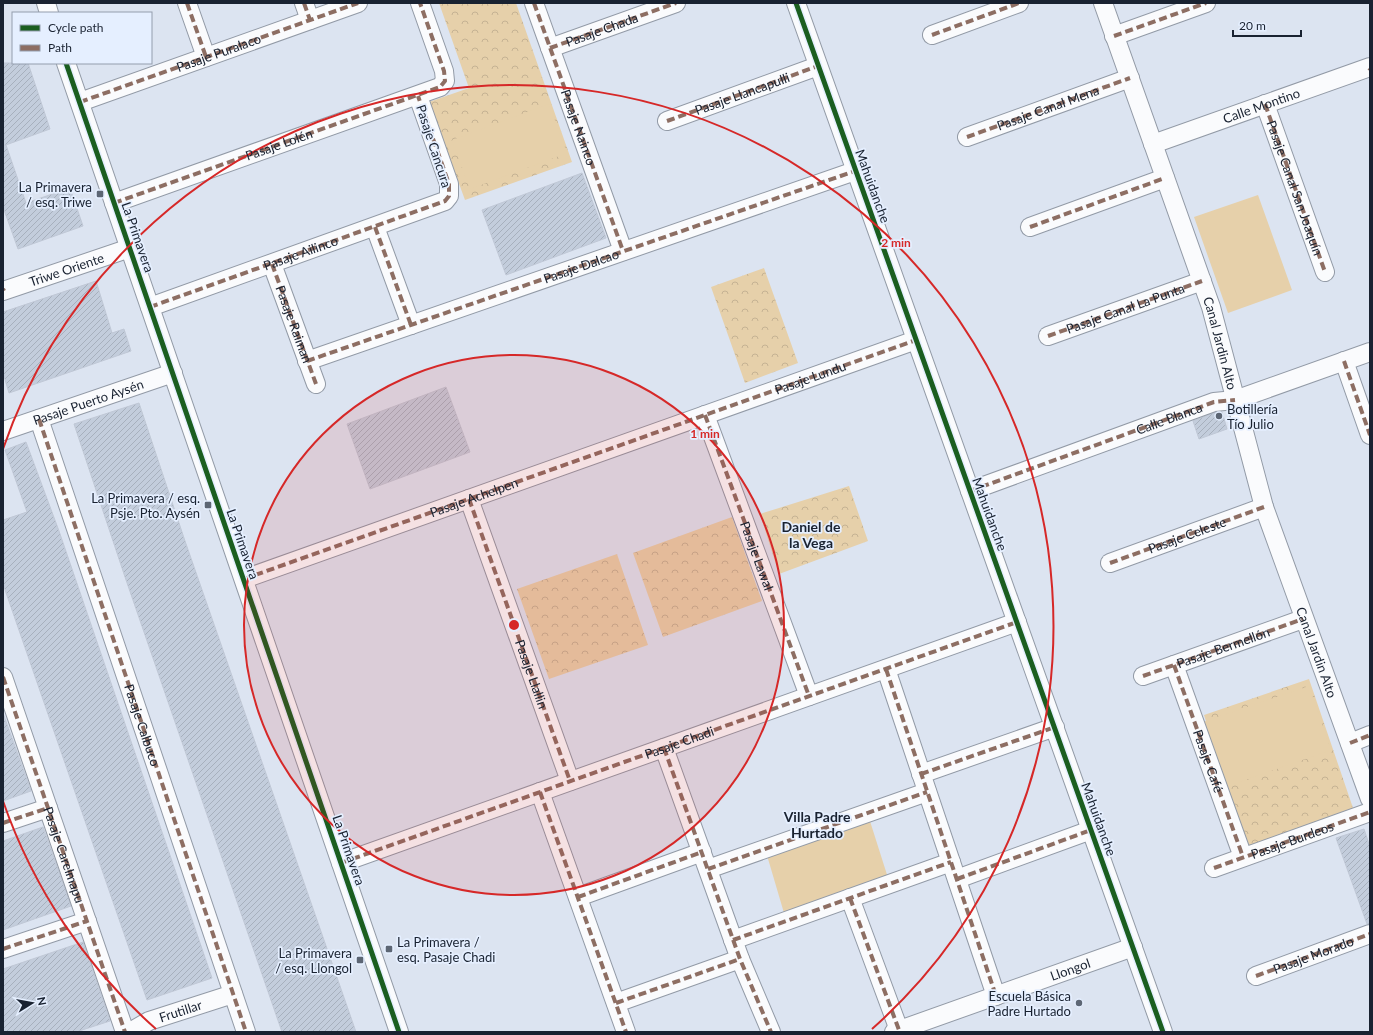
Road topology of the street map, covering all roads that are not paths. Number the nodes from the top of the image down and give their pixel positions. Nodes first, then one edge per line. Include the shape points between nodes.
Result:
1 (187, 3) edge
2 (304, 3) edge
3 (358, 3) edge
4 (420, 3) edge
5 (534, 3) edge
6 (676, 3) edge
7 (796, 3) edge
8 (1019, 3) edge
9 (1103, 3) edge
10 (1206, 3) edge
11 (310, 20) junction
12 (932, 35) dead end
13 (1114, 36) junction
14 (550, 48) junction
15 (206, 57) junction
16 (66, 64) edge
17 (818, 66) junction
18 (1370, 68) edge
19 (1130, 78) junction
20 (418, 96) junction
21 (80, 102) junction
22 (1265, 104) junction
23 (667, 121) dead end
24 (967, 137) dead end
25 (1153, 144) junction
26 (856, 171) junction
27 (1165, 178) junction
28 (449, 196) joint
29 (114, 203) junction
30 (375, 227) junction
31 (1030, 227) dead end
32 (130, 248) junction
33 (623, 251) junction
34 (272, 264) junction
35 (1325, 272) dead end
36 (1202, 281) junction
37 (3, 291) edge
38 (150, 307) junction
39 (411, 325) junction
40 (1048, 336) dead end
41 (916, 340) junction
42 (1370, 352) edge
43 (307, 360) junction
44 (1344, 361) junction
45 (173, 373) junction
46 (316, 384) dead end
47 (1236, 400) junction
48 (705, 415) junction
49 (39, 419) junction
50 (3, 431) edge
51 (1370, 435) edge
52 (970, 491) junction
53 (468, 499) junction
54 (1264, 507) junction
55 (1110, 563) dead end
56 (244, 579) junction
57 (1303, 619) junction
58 (1017, 622) junction
59 (1174, 665) junction
60 (886, 669) junction
61 (1143, 676) dead end
62 (5, 686) edge
63 (809, 696) junction
64 (1054, 727) junction
65 (1370, 736) edge
66 (1350, 743) junction
67 (664, 748) junction
68 (921, 774) junction
69 (570, 781) junction
70 (540, 792) junction
71 (927, 792) junction
72 (1370, 799) edge
73 (48, 808) junction
74 (1370, 812) edge
75 (3, 823) edge
76 (1091, 830) junction
77 (702, 852) junction
78 (1243, 857) junction
79 (341, 863) junction
80 (1214, 868) dead end
81 (708, 869) junction
82 (954, 870) junction
83 (578, 897) junction
84 (850, 898) junction
85 (87, 920) junction
86 (1370, 934) edge
87 (733, 940) junction
88 (1133, 947) junction
89 (3, 949) edge
90 (740, 959) junction
91 (1256, 976) dead end
92 (233, 994) junction
93 (996, 996) junction
94 (616, 1003) junction
95 (896, 1031) edge
96 (126, 1032) edge
97 (130, 1032) edge
98 (246, 1032) edge
99 (400, 1032) edge
100 (626, 1032) edge
101 (771, 1032) edge
102 (1163, 1032) edge

1 - 15 street
2 - 11 street
3 - 11 street, Pasaje Puralaco
4 - 20 street, Pasaje Lolén via 446,76 443,85
5 - 14 street, Pasaje Nainco
6 - 14 street, Pasaje Chada
7 - 17 street, Mahuidanche
8 - 12 street
9 - 13 street, Canal Jardin Alto
10 - 13 street
11 - 15 street, Pasaje Puralaco
13 - 19 street, Canal Jardin Alto
14 - 33 street, Pasaje Nainco
15 - 21 street, Pasaje Puralaco
16 - 21 street, La Primavera
17 - 23 street, Pasaje Llancapulli
17 - 26 street, Mahuidanche
18 - 22 street, Calle Montino
19 - 24 street, Pasaje Canal Mena
19 - 25 street, Canal Jardin Alto
20 - 28 street, Pasaje Cancura via 449,184
20 - 29 street, Pasaje Lolén
21 - 29 street, La Primavera
22 - 25 street, Calle Montino
22 - 35 street, Pasaje Canal San Joaquín
25 - 27 street, Canal Jardin Alto
26 - 33 street, Pasaje Dalcao
26 - 41 street, Mahuidanche
27 - 31 street
27 - 36 street, Canal Jardin Alto
28 - 30 street, Pasaje Ailinco via 439,204
29 - 32 street, La Primavera
30 - 34 street, Pasaje Ailinco
30 - 39 street
32 - 37 street, Triwe Oriente
32 - 38 street, La Primavera
33 - 39 street, Pasaje Dalcao
34 - 38 street, Pasaje Ailinco
34 - 43 street, Pasaje Raiman
36 - 40 street, Pasaje Canal La Punta
36 - 47 street, Canal Jardin Alto
38 - 45 street, La Primavera
39 - 43 street, Pasaje Dalcao
41 - 48 street, Pasaje Lundu
41 - 52 street, Mahuidanche
42 - 44 street, Calle Blanca
43 - 46 street, Pasaje Raiman
44 - 47 street, Calle Blanca
44 - 51 street
45 - 49 street, Pasaje Puerto Aysén
45 - 56 street, La Primavera
47 - 52 street, Calle Blanca via 1214,402
47 - 54 street, Canal Jardin Alto
48 - 53 street, Pasaje Achelpen
48 - 63 street, Pasaje Lawal
49 - 50 street, Pasaje Puerto Aysén
49 - 92 street, Pasaje Calbuco
52 - 58 street, Mahuidanche
53 - 56 street, Pasaje Achelpen
53 - 69 street, Pasaje Llallin
54 - 55 street, Pasaje Celeste
54 - 57 street, Canal Jardin Alto
56 - 79 street, La Primavera
57 - 59 street, Pasaje Bermellón
57 - 66 street, Canal Jardin Alto
58 - 60 street, Pasaje Chadi
58 - 64 street, Mahuidanche
59 - 61 street, Pasaje Bermellón
59 - 78 street, Pasaje Café
60 - 63 street, Pasaje Chadi
60 - 68 street
62 - 73 street, Pasaje Carelmapu
63 - 67 street, Pasaje Chadi
64 - 68 street
64 - 76 street, Mahuidanche
65 - 66 street
66 - 72 street, Canal Jardin Alto
67 - 69 street, Pasaje Chadi
67 - 77 street
68 - 71 street
69 - 70 street, Pasaje Chadi
70 - 79 street, Pasaje Chadi
70 - 83 street
71 - 81 street
71 - 82 street
73 - 75 street
73 - 85 street, Pasaje Carelmapu
74 - 78 street, Pasaje Burdeos
76 - 82 street
76 - 88 street, Mahuidanche
77 - 81 street
77 - 83 street
78 - 80 street, Pasaje Burdeos
79 - 99 street, La Primavera
81 - 87 street
82 - 84 street
82 - 93 street
83 - 94 street
84 - 87 street
84 - 95 street
85 - 89 street
85 - 96 street, Pasaje Carelmapu
86 - 91 street, Pasaje Morado
87 - 90 street
88 - 93 street, Llongol
88 - 102 street, Mahuidanche
90 - 94 street
90 - 101 street
92 - 97 street, Frutillar via 149,1021
92 - 98 street, Pasaje Calbuco
93 - 95 street, Llongol
94 - 100 street

